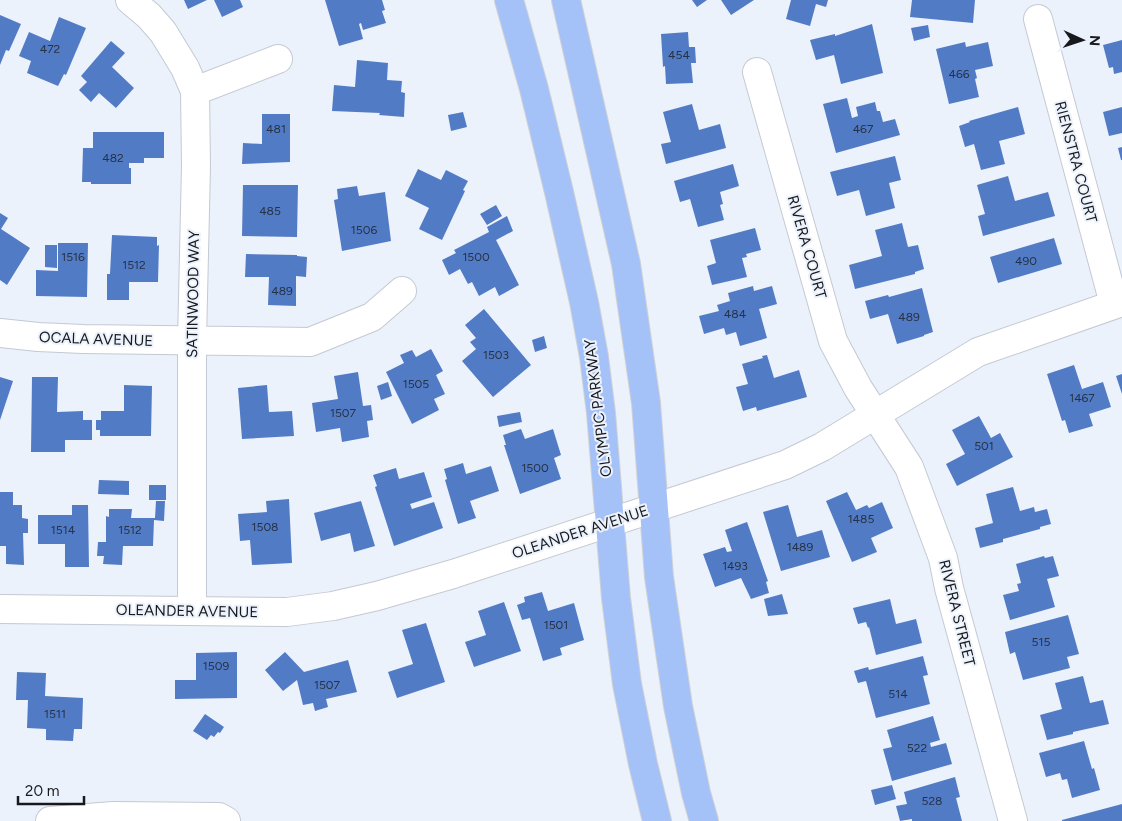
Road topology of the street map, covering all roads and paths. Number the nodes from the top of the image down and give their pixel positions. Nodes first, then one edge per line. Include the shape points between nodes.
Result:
1 (130, 0) edge
2 (509, 0) edge
3 (566, 0) edge
4 (1038, 19) dead end
5 (278, 59) dead end
6 (757, 72) dead end
7 (195, 91) junction
8 (402, 291) dead end
9 (1118, 303) edge
10 (0, 332) edge
11 (192, 341) junction
12 (876, 414) junction
13 (653, 508) junction
14 (610, 522) junction
15 (0, 609) edge
16 (192, 611) junction
17 (50, 821) edge
18 (226, 821) edge
19 (657, 821) edge
20 (704, 821) edge
21 (1013, 821) edge

1 - 7 street, SATINWOOD WAY via 162,32
2 - 14 main road, OLYMPIC PARKWAY via 534,89 584,302 601,413
3 - 13 main road via 626,264 646,404
4 - 9 street, RIENSTRA COURT
5 - 7 street
6 - 12 street, RIVERA COURT via 833,341
7 - 11 street, SATINWOOD WAY
8 - 11 street, OCALA AVENUE via 372,317 310,342
9 - 12 street, OLEANDER AVENUE via 978,352
10 - 11 street, OCALA AVENUE via 38,337
11 - 16 street, SATINWOOD WAY
12 - 13 street, OLEANDER AVENUE via 785,465
12 - 21 street, RIVERA STREET via 909,467 943,558
13 - 14 street, OLEANDER AVENUE
13 - 20 main road via 659,577 678,706
14 - 16 street, OLEANDER AVENUE via 452,574 333,606 287,612
14 - 19 main road, OLYMPIC PARKWAY via 628,684
15 - 16 street, OLEANDER AVENUE
17 - 18 street via 113,816 219,817

